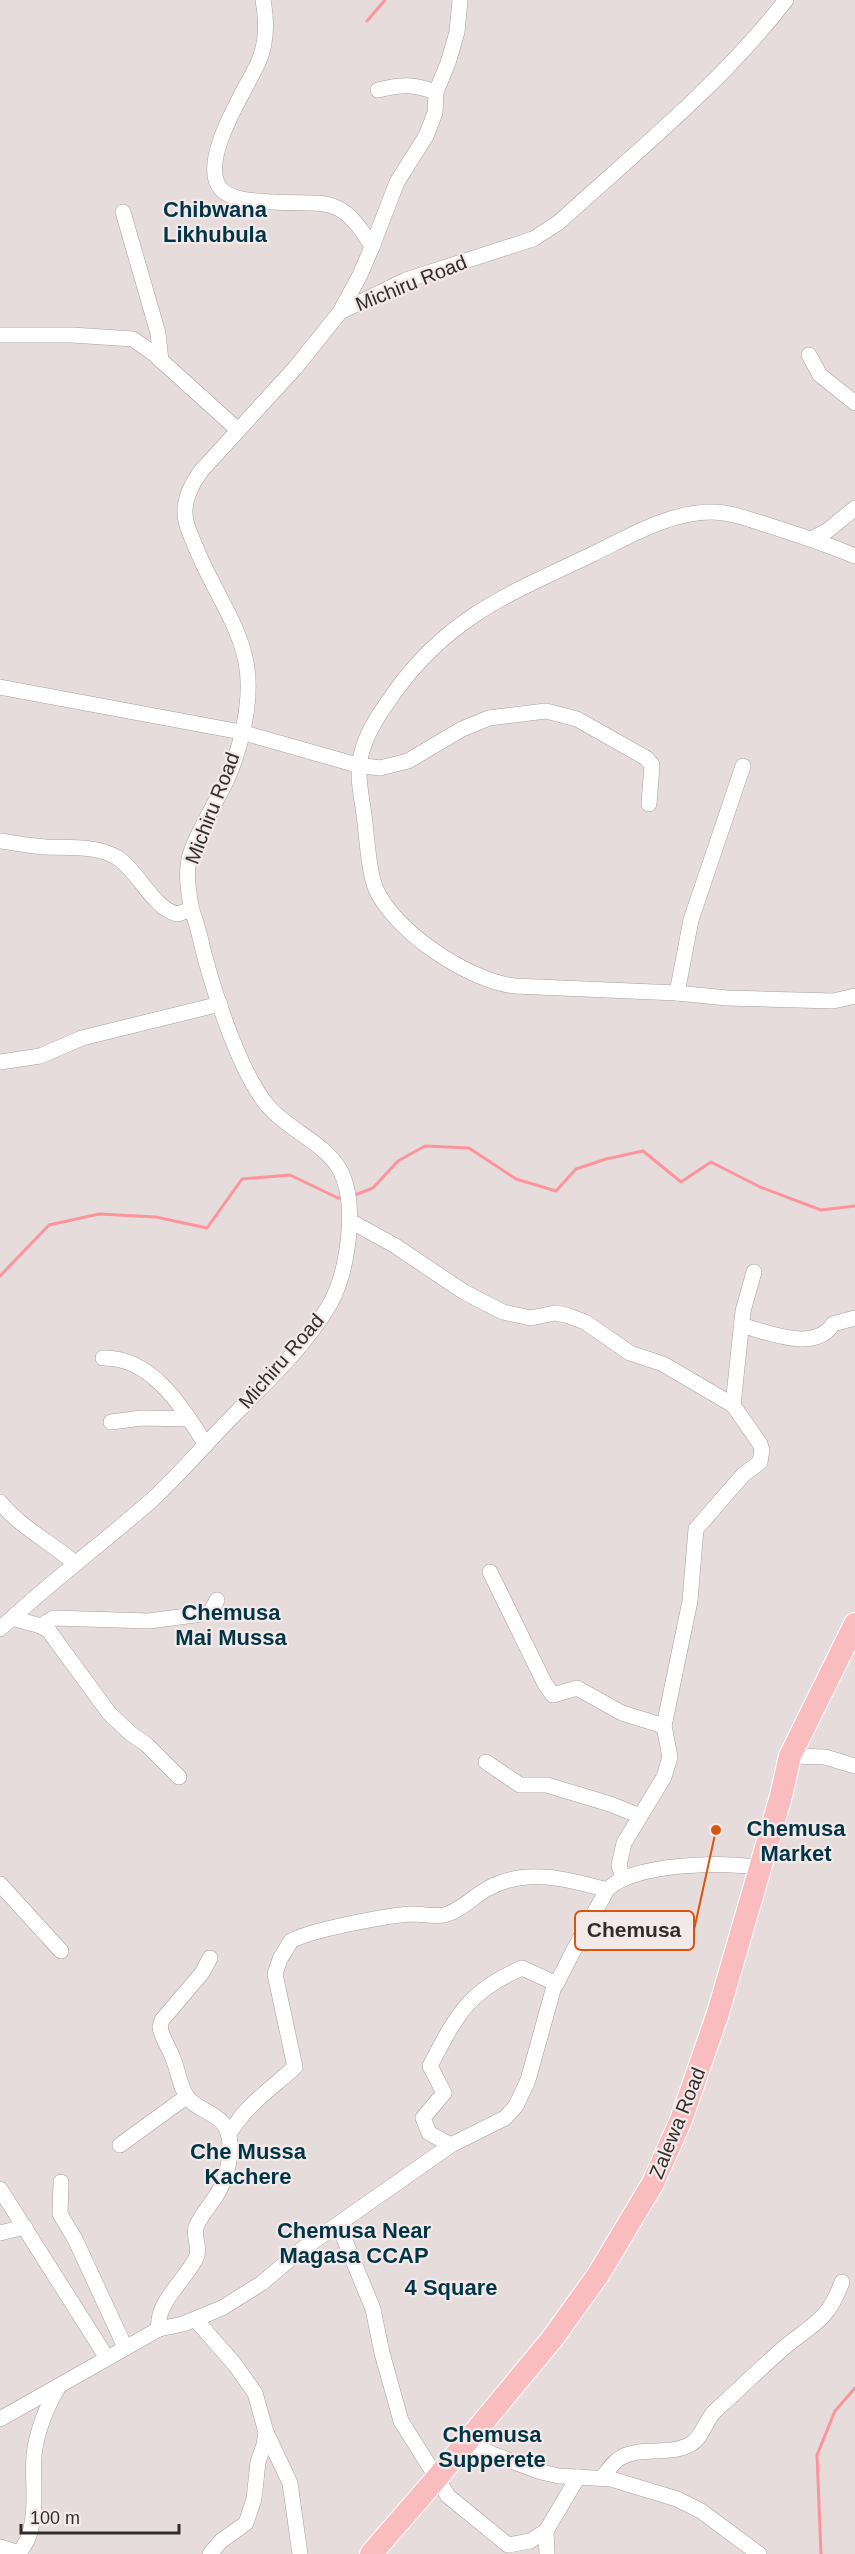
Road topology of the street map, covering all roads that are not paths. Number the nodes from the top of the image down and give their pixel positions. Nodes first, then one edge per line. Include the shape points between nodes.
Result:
1 (263, 0) edge
2 (460, 0) edge
3 (786, 0) edge
4 (378, 90) dead end
5 (436, 92) junction
6 (123, 212) dead end
7 (372, 247) junction
8 (340, 312) junction
9 (0, 335) edge
10 (809, 355) dead end
11 (161, 361) junction
12 (855, 403) edge
13 (238, 430) junction
14 (855, 508) edge
15 (813, 538) junction
16 (855, 556) edge
17 (0, 687) edge
18 (241, 732) junction
19 (357, 765) junction
20 (743, 766) dead end
21 (649, 804) dead end
22 (0, 841) edge
23 (192, 909) junction
24 (677, 993) junction
25 (855, 996) edge
26 (220, 1004) junction
27 (0, 1062) edge
28 (350, 1221) junction
29 (754, 1272) dead end
30 (855, 1318) edge
31 (741, 1325) junction
32 (103, 1359) dead end
33 (733, 1404) junction
34 (189, 1419) junction
35 (111, 1422) dead end
36 (206, 1445) junction
37 (0, 1502) edge
38 (75, 1563) junction
39 (490, 1572) dead end
40 (217, 1600) dead end
41 (12, 1618) junction
42 (855, 1624) edge
43 (41, 1626) junction
44 (0, 1629) edge
45 (664, 1726) junction
46 (790, 1756) junction
47 (486, 1761) dead end
48 (855, 1766) edge
49 (179, 1777) dead end
50 (640, 1816) junction
51 (760, 1868) junction
52 (623, 1879) junction
53 (0, 1884) edge
54 (607, 1890) junction
55 (61, 1951) dead end
56 (210, 1958) dead end
57 (555, 1983) junction
58 (186, 2097) junction
59 (228, 2134) junction
60 (120, 2145) dead end
61 (452, 2145) junction
62 (61, 2182) dead end
63 (0, 2189) edge
64 (339, 2226) junction
65 (25, 2227) junction
66 (0, 2233) edge
67 (842, 2282) dead end
68 (196, 2320) junction
69 (159, 2329) junction
70 (125, 2347) junction
71 (107, 2358) junction
72 (61, 2384) junction
73 (0, 2419) edge
74 (266, 2432) junction
75 (467, 2441) junction
76 (578, 2477) junction
77 (602, 2478) junction
78 (436, 2479) junction
79 (546, 2531) junction
80 (0, 2547) edge
81 (19, 2554) edge
82 (210, 2554) edge
83 (300, 2554) edge
84 (371, 2554) edge
85 (547, 2554) edge
86 (759, 2554) edge

1 - 7 street via 265,38 259,61 223,130 216,178 221,189 233,196 257,201 329,203 360,226
2 - 5 street via 457,32
3 - 8 street, Michiru Road via 723,72 558,223 533,239 406,280
4 - 5 street via 413,84
5 - 7 street via 435,113 426,136 397,182
6 - 11 street via 158,333
7 - 8 street
8 - 13 street, Michiru Road
9 - 11 street via 133,339
10 - 12 street via 820,375
11 - 13 street
13 - 18 street, Michiru Road via 195,480 185,509 186,524 200,559 245,656 249,679
14 - 15 street
15 - 16 street
15 - 19 street via 729,513 672,518 497,600 445,635 418,663 380,713
17 - 18 street
18 - 19 street
18 - 23 street, Michiru Road via 229,774 190,853 187,873
19 - 21 street via 392,766 489,718 546,711 577,719 646,758 652,765
19 - 24 street via 374,885 389,911 459,968 498,984
20 - 24 street via 691,920
22 - 23 street via 84,848 107,854 121,860 167,910 178,914
23 - 26 street, Michiru Road
24 - 25 street via 833,1001
26 - 27 street via 82,1038 32,1058
26 - 28 street, Michiru Road via 234,1043 268,1106 323,1151 341,1173 347,1187
28 - 33 street via 503,1312 523,1318 555,1313 575,1318 630,1353 663,1364
28 - 36 street, Michiru Road via 340,1280 332,1301 262,1387
29 - 31 street
30 - 31 street via 833,1324 819,1337 783,1338
31 - 33 street
32 - 34 street via 114,1358 146,1373 173,1396
33 - 45 street via 760,1444 762,1456 696,1529 690,1601
34 - 35 street
34 - 36 street
36 - 38 street, Michiru Road via 154,1498
37 - 38 street via 12,1517
38 - 41 street, Michiru Road
39 - 45 street via 553,1695 577,1688 622,1713
40 - 43 street via 210,1613 193,1617 120,1621 54,1618
41 - 43 street
41 - 44 street, Michiru Road
42 - 46 highway, Zalewa Road
43 - 49 street via 49,1631 109,1713
45 - 50 street via 670,1748 669,1765
46 - 48 street via 825,1757
46 - 51 highway, Zalewa Road
47 - 50 street via 520,1785 547,1785
50 - 52 street via 624,1843 619,1865
51 - 52 street via 698,1864
51 - 75 highway, Zalewa Road via 702,2061 653,2183 611,2256 574,2309
52 - 54 street
53 - 55 street
54 - 57 street
54 - 59 street via 572,1879 514,1878 491,1887 444,1916 392,1917 291,1941 275,1974 296,2067 256,2100
56 - 58 street via 162,2019 160,2027
57 - 61 street via 528,2080 516,2106 505,2118
57 - 61 street via 522,1968 496,1979 468,2002 455,2019 430,2066 444,2092 423,2118 429,2133
58 - 59 street via 215,2116
58 - 60 street
59 - 69 street via 225,2176 195,2230 198,2255 161,2310
61 - 64 street
62 - 70 street via 60,2214
63 - 65 street
64 - 68 street via 301,2250 262,2283
64 - 78 street via 373,2309 401,2421
65 - 66 street
65 - 71 street
67 - 77 street via 823,2319 780,2351 716,2410 696,2441 677,2449 622,2457
68 - 69 street
68 - 74 street via 255,2393
69 - 70 street
70 - 71 street
71 - 72 street
72 - 73 street
72 - 81 street via 38,2430 33,2514 28,2538
74 - 82 street via 246,2523
74 - 83 street via 290,2483
75 - 76 street via 541,2472
75 - 78 highway, Zalewa Road
76 - 77 street
76 - 79 street
77 - 86 street via 694,2507
78 - 79 street via 448,2496 508,2545 530,2541
78 - 84 highway, Zalewa Road
79 - 85 street
80 - 81 street

